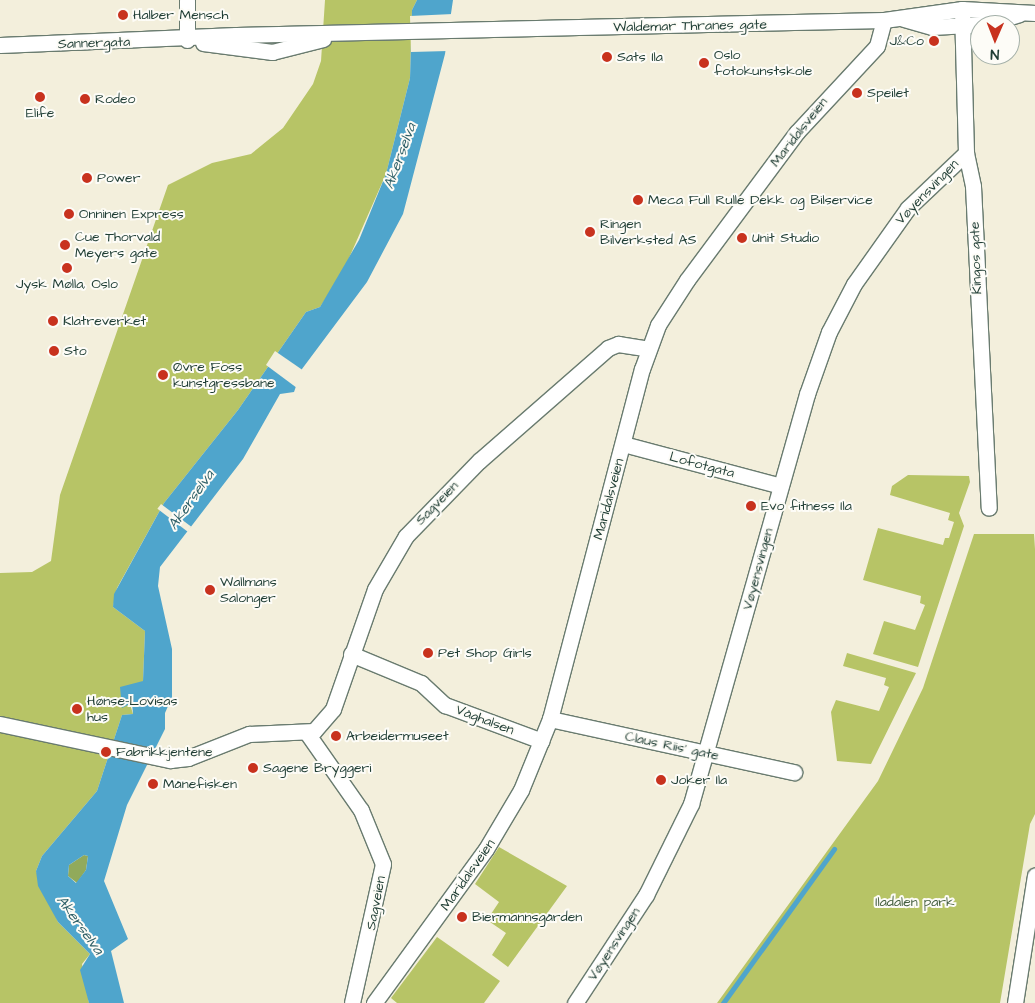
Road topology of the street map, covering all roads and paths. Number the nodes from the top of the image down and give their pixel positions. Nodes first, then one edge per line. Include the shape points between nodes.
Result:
1 (187, 0) edge
2 (962, 9) junction
3 (1019, 14) junction
4 (1035, 14) edge
5 (904, 19) junction
6 (884, 20) junction
7 (963, 25) junction
8 (476, 32) joint
9 (187, 40) junction
10 (0, 45) edge
11 (966, 153) junction
12 (648, 349) junction
13 (623, 444) junction
14 (780, 486) junction
15 (989, 508) dead end
16 (351, 654) junction
17 (550, 719) junction
18 (0, 724) edge
19 (307, 733) junction
20 (542, 741) junction
21 (707, 754) junction
22 (794, 772) dead end
23 (1035, 876) edge
24 (354, 996) edge
25 (374, 1003) edge
26 (575, 1003) edge
27 (1015, 1003) edge

1 - 9 street
2 - 3 street, Waldemar Thranes gate
2 - 5 street, Waldemar Thranes gate
2 - 7 street, Kingos gate
3 - 4 street, Waldemar Thranes gate
3 - 7 street, Waldemar Thranes gate via 991,24
5 - 6 street, Waldemar Thranes gate
5 - 7 street, Waldemar Thranes gate via 932,26
6 - 8 street, Waldemar Thranes gate
6 - 12 street, Maridalsveien via 877,46 797,132 687,280
7 - 11 street, Kingos gate
8 - 9 street, Sannergata via 236,35
9 - 10 street, Sannergata
11 - 14 street, Vøyensvingen via 908,208 854,284 818,358
11 - 15 street, Kingos gate via 973,186
12 - 13 street, Maridalsveien
12 - 16 street, Sagveien via 618,344 608,348 454,485 389,558
13 - 14 street, Lofotgata
13 - 17 street, Maridalsveien
14 - 21 street, Vøyensvingen
16 - 19 street, Sagveien via 326,722
16 - 20 street, Våghalsen via 421,683 445,705
17 - 20 street, Maridalsveien
17 - 21 street, Claus Riis' gate
18 - 19 street via 168,760 188,758 249,734
19 - 24 street, Sagveien via 361,810 383,864
20 - 25 street, Maridalsveien via 500,828
21 - 22 street, Claus Riis' gate
21 - 26 street, Vøyensvingen via 675,841
23 - 27 street

